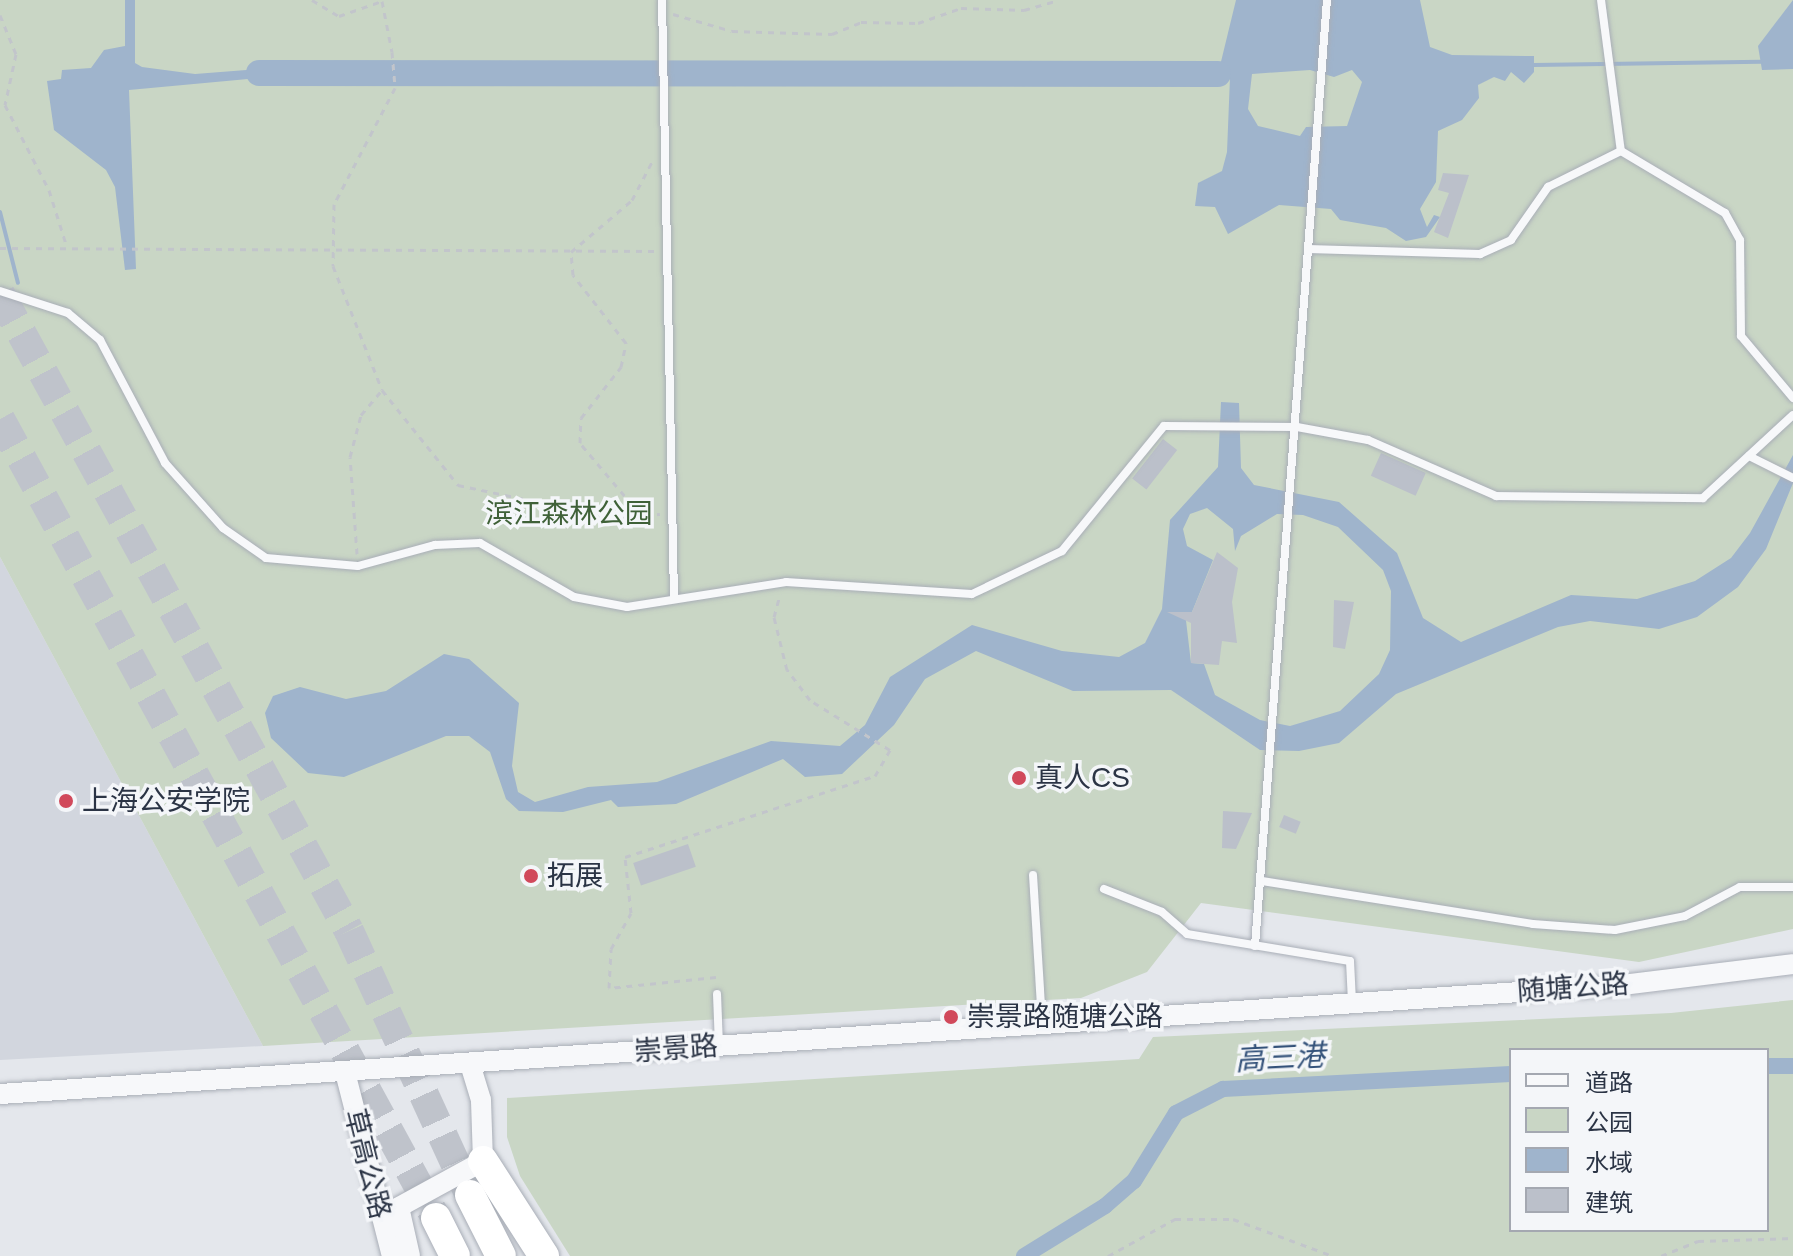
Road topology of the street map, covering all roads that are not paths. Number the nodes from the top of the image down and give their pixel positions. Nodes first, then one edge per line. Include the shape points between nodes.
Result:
1 (1327, 0) edge
2 (1601, 0) edge
3 (662, 3) edge
4 (1621, 151) junction
5 (1308, 249) junction
6 (0, 291) edge
7 (1793, 398) edge
8 (1793, 415) edge
9 (1297, 427) junction
10 (1749, 456) junction
11 (1793, 478) edge
12 (674, 599) junction
13 (1033, 875) dead end
14 (1262, 881) junction
15 (1793, 887) edge
16 (1104, 889) dead end
17 (1255, 946) junction
18 (1793, 964) edge
19 (717, 994) dead end
20 (1352, 1002) junction
21 (1042, 1024) junction
22 (719, 1046) junction
23 (470, 1064) junction
24 (345, 1072) junction
25 (0, 1094) edge
26 (483, 1161) junction
27 (470, 1195) tunnel mouth
28 (399, 1207) junction
29 (378, 1213) junction
30 (436, 1218) tunnel mouth
31 (392, 1256) edge
32 (410, 1256) edge
33 (455, 1256) edge
34 (501, 1256) edge
35 (544, 1256) edge

1 - 5 lane
2 - 4 lane
3 - 12 lane
4 - 5 lane via 1548,187 1511,240 1480,254
4 - 7 lane via 1725,213 1740,240 1741,336
5 - 9 lane
6 - 12 lane via 68,313 100,340 165,463 223,528 266,558 358,566 435,545 480,543 574,597 627,607
8 - 10 lane
9 - 10 lane via 1368,440 1496,496 1703,498
9 - 12 lane via 1164,426 1062,551 972,594 783,582
9 - 14 lane
10 - 11 lane
13 - 21 lane
14 - 15 lane via 1533,924 1615,930 1685,916 1740,887
14 - 17 lane
16 - 17 lane via 1162,912 1187,934
17 - 20 lane via 1350,961
18 - 20 street, 随塘公路 via 1719,977
19 - 22 lane
20 - 21 street, 崇景路
21 - 22 street, 崇景路
22 - 23 street, 崇景路
23 - 24 street, 崇景路
23 - 26 street via 481,1100
24 - 25 street, 崇景路
24 - 29 street, 草高公路
26 - 28 street, 草高公路
26 - 35 highway
27 - 34 highway
28 - 29 street
28 - 32 street, 草高公路
29 - 31 street, 草高公路
30 - 33 highway

